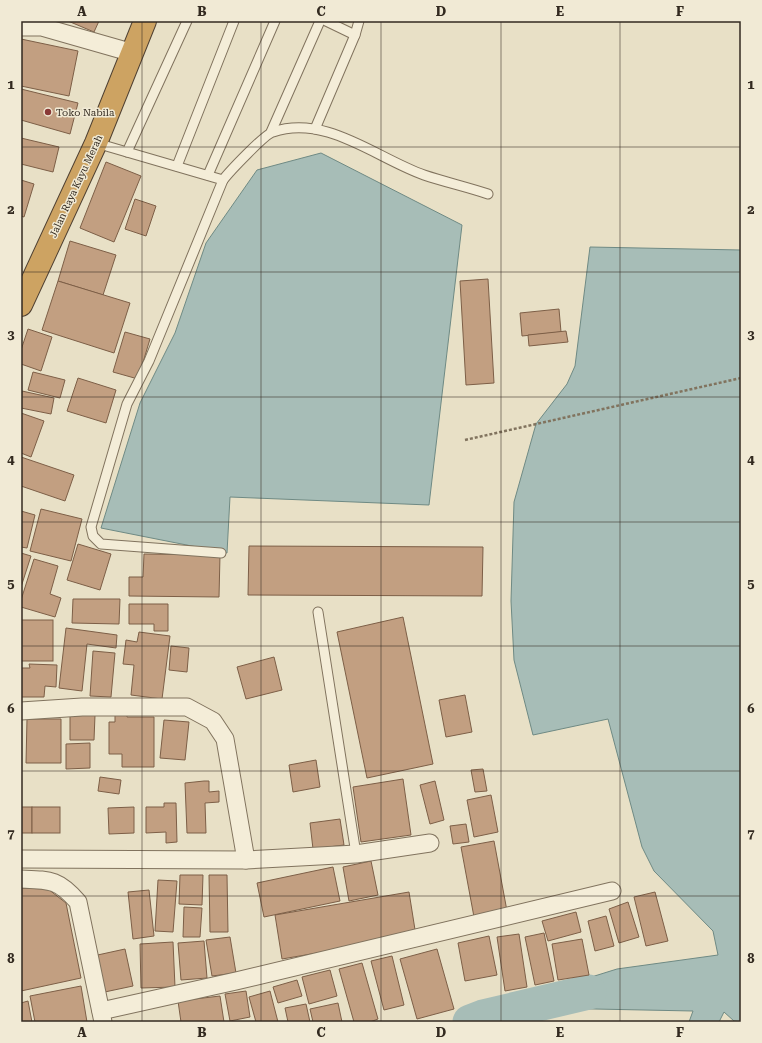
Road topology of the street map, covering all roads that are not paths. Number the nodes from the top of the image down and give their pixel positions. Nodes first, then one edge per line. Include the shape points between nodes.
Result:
1 (145, 21) edge
2 (187, 21) edge
3 (234, 21) edge
4 (276, 21) edge
5 (320, 21) edge
6 (326, 21) edge
7 (359, 21) edge
8 (21, 27) edge
9 (355, 35) junction
10 (133, 53) junction
11 (316, 129) junction
12 (271, 132) junction
13 (96, 143) junction
14 (127, 152) junction
15 (177, 166) junction
16 (208, 175) junction
17 (223, 180) junction
18 (488, 194) dead end
19 (21, 305) edge
20 (221, 553) dead end
21 (318, 612) dead end
22 (21, 711) edge
23 (430, 843) dead end
24 (356, 854) junction
25 (21, 859) edge
26 (246, 860) junction
27 (21, 879) edge
28 (612, 891) dead end
29 (102, 1016) edge

1 - 10 highway, Jalan Raya Kayu Merah
2 - 14 lane
3 - 15 lane
4 - 16 lane
5 - 12 lane
6 - 9 lane
7 - 9 lane
8 - 10 street via 42,27
9 - 11 lane
10 - 13 highway, Jalan Raya Kayu Merah
11 - 12 lane via 294,127
11 - 18 lane via 345,138 424,175
12 - 17 lane
13 - 14 lane
13 - 19 highway, Jalan Raya Kayu Merah
14 - 15 lane
15 - 16 lane
16 - 17 lane
17 - 20 lane via 149,361 127,404 91,527 93,536 101,544
21 - 24 lane
22 - 26 street via 82,707 187,707 213,721 225,739
23 - 24 street
24 - 26 street
25 - 26 street
27 - 29 street via 50,880 67,889 78,902
28 - 29 street via 236,981

